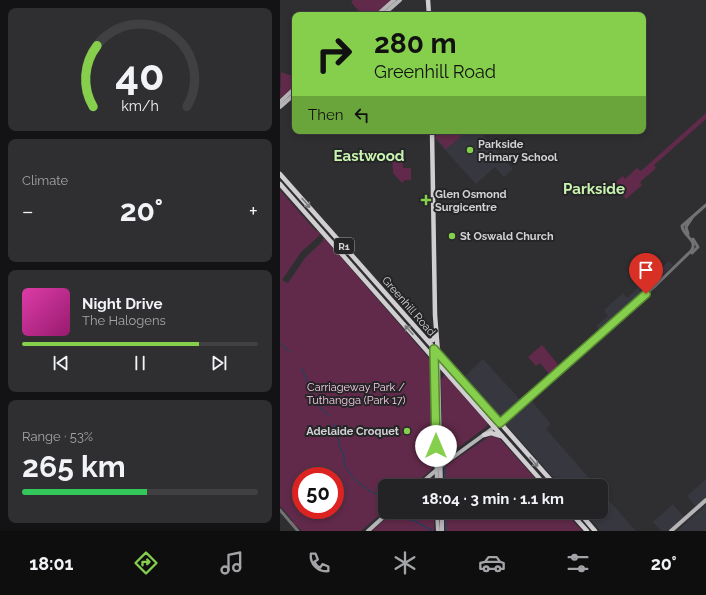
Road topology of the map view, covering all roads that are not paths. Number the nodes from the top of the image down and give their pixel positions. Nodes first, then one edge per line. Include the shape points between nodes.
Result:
1 (394, 0) edge
2 (400, 0) edge
3 (428, 0) edge
4 (380, 12) edge
5 (386, 12) edge
6 (429, 12) edge
7 (292, 91) edge
8 (292, 97) edge
9 (280, 102) edge
10 (280, 107) edge
11 (432, 134) edge
12 (280, 174) edge
13 (280, 184) edge
14 (706, 205) edge
15 (684, 226) junction
16 (682, 260) junction
17 (435, 315) junction
18 (434, 336) junction
19 (428, 341) junction
20 (436, 351) junction
21 (436, 361) junction
22 (478, 399) junction
23 (473, 404) junction
24 (500, 423) junction
25 (495, 427) junction
26 (484, 435) junction
27 (503, 436) junction
28 (513, 437) junction
29 (508, 443) junction
30 (441, 466) junction
31 (436, 470) junction
32 (426, 479) edge
33 (437, 479) edge
34 (441, 479) edge
35 (541, 479) edge
36 (549, 479) edge
37 (706, 500) edge
38 (280, 510) edge
39 (381, 519) edge
40 (438, 519) edge
41 (442, 519) edge
42 (577, 519) edge
43 (578, 519) edge
44 (584, 519) edge
45 (579, 522) junction
46 (298, 531) edge
47 (368, 531) edge
48 (438, 531) edge
49 (442, 531) edge
50 (587, 531) edge
51 (595, 531) edge
52 (671, 531) edge

1 - 4 main road
2 - 5 main road
3 - 6 highway
7 - 9 main road
8 - 10 main road
11 - 17 highway
12 -> 19 highway, Greenhill Road / R1
21 -> 13 highway, Greenhill Road / R1
14 - 15 street
15 - 16 street via 684,231 694,245
15 - 16 street via 698,248
16 - 24 street
17 - 18 highway
17 - 20 highway
18 - 19 highway via 433,340
18 - 20 highway
19 - 20 highway, Greenhill Road / R1
20 - 21 highway
20 - 22 highway, Greenhill Road / R1
21 - 23 highway, Greenhill Road / R1
21 - 30 main road
21 - 31 main road
22 - 23 highway
22 - 24 highway, Greenhill Road / R1
23 - 25 highway, Greenhill Road / R1
24 - 25 main road
24 - 28 highway, Greenhill Road / R1
25 - 26 main road
25 - 27 highway, Greenhill Road / R1
26 - 27 highway via 491,433
26 - 30 main road
27 - 29 highway, Greenhill Road / R1
28 - 29 highway
28 -> 36 highway, Greenhill Road / R1
29 - 35 highway, Greenhill Road / R1
30 - 31 main road
30 - 34 main road
31 - 32 main road
31 - 33 main road
37 - 52 main road
38 - 46 street
39 - 47 main road
40 - 48 main road
41 - 49 main road
42 - 45 highway
43 - 45 highway
44 - 51 highway
45 - 50 highway

